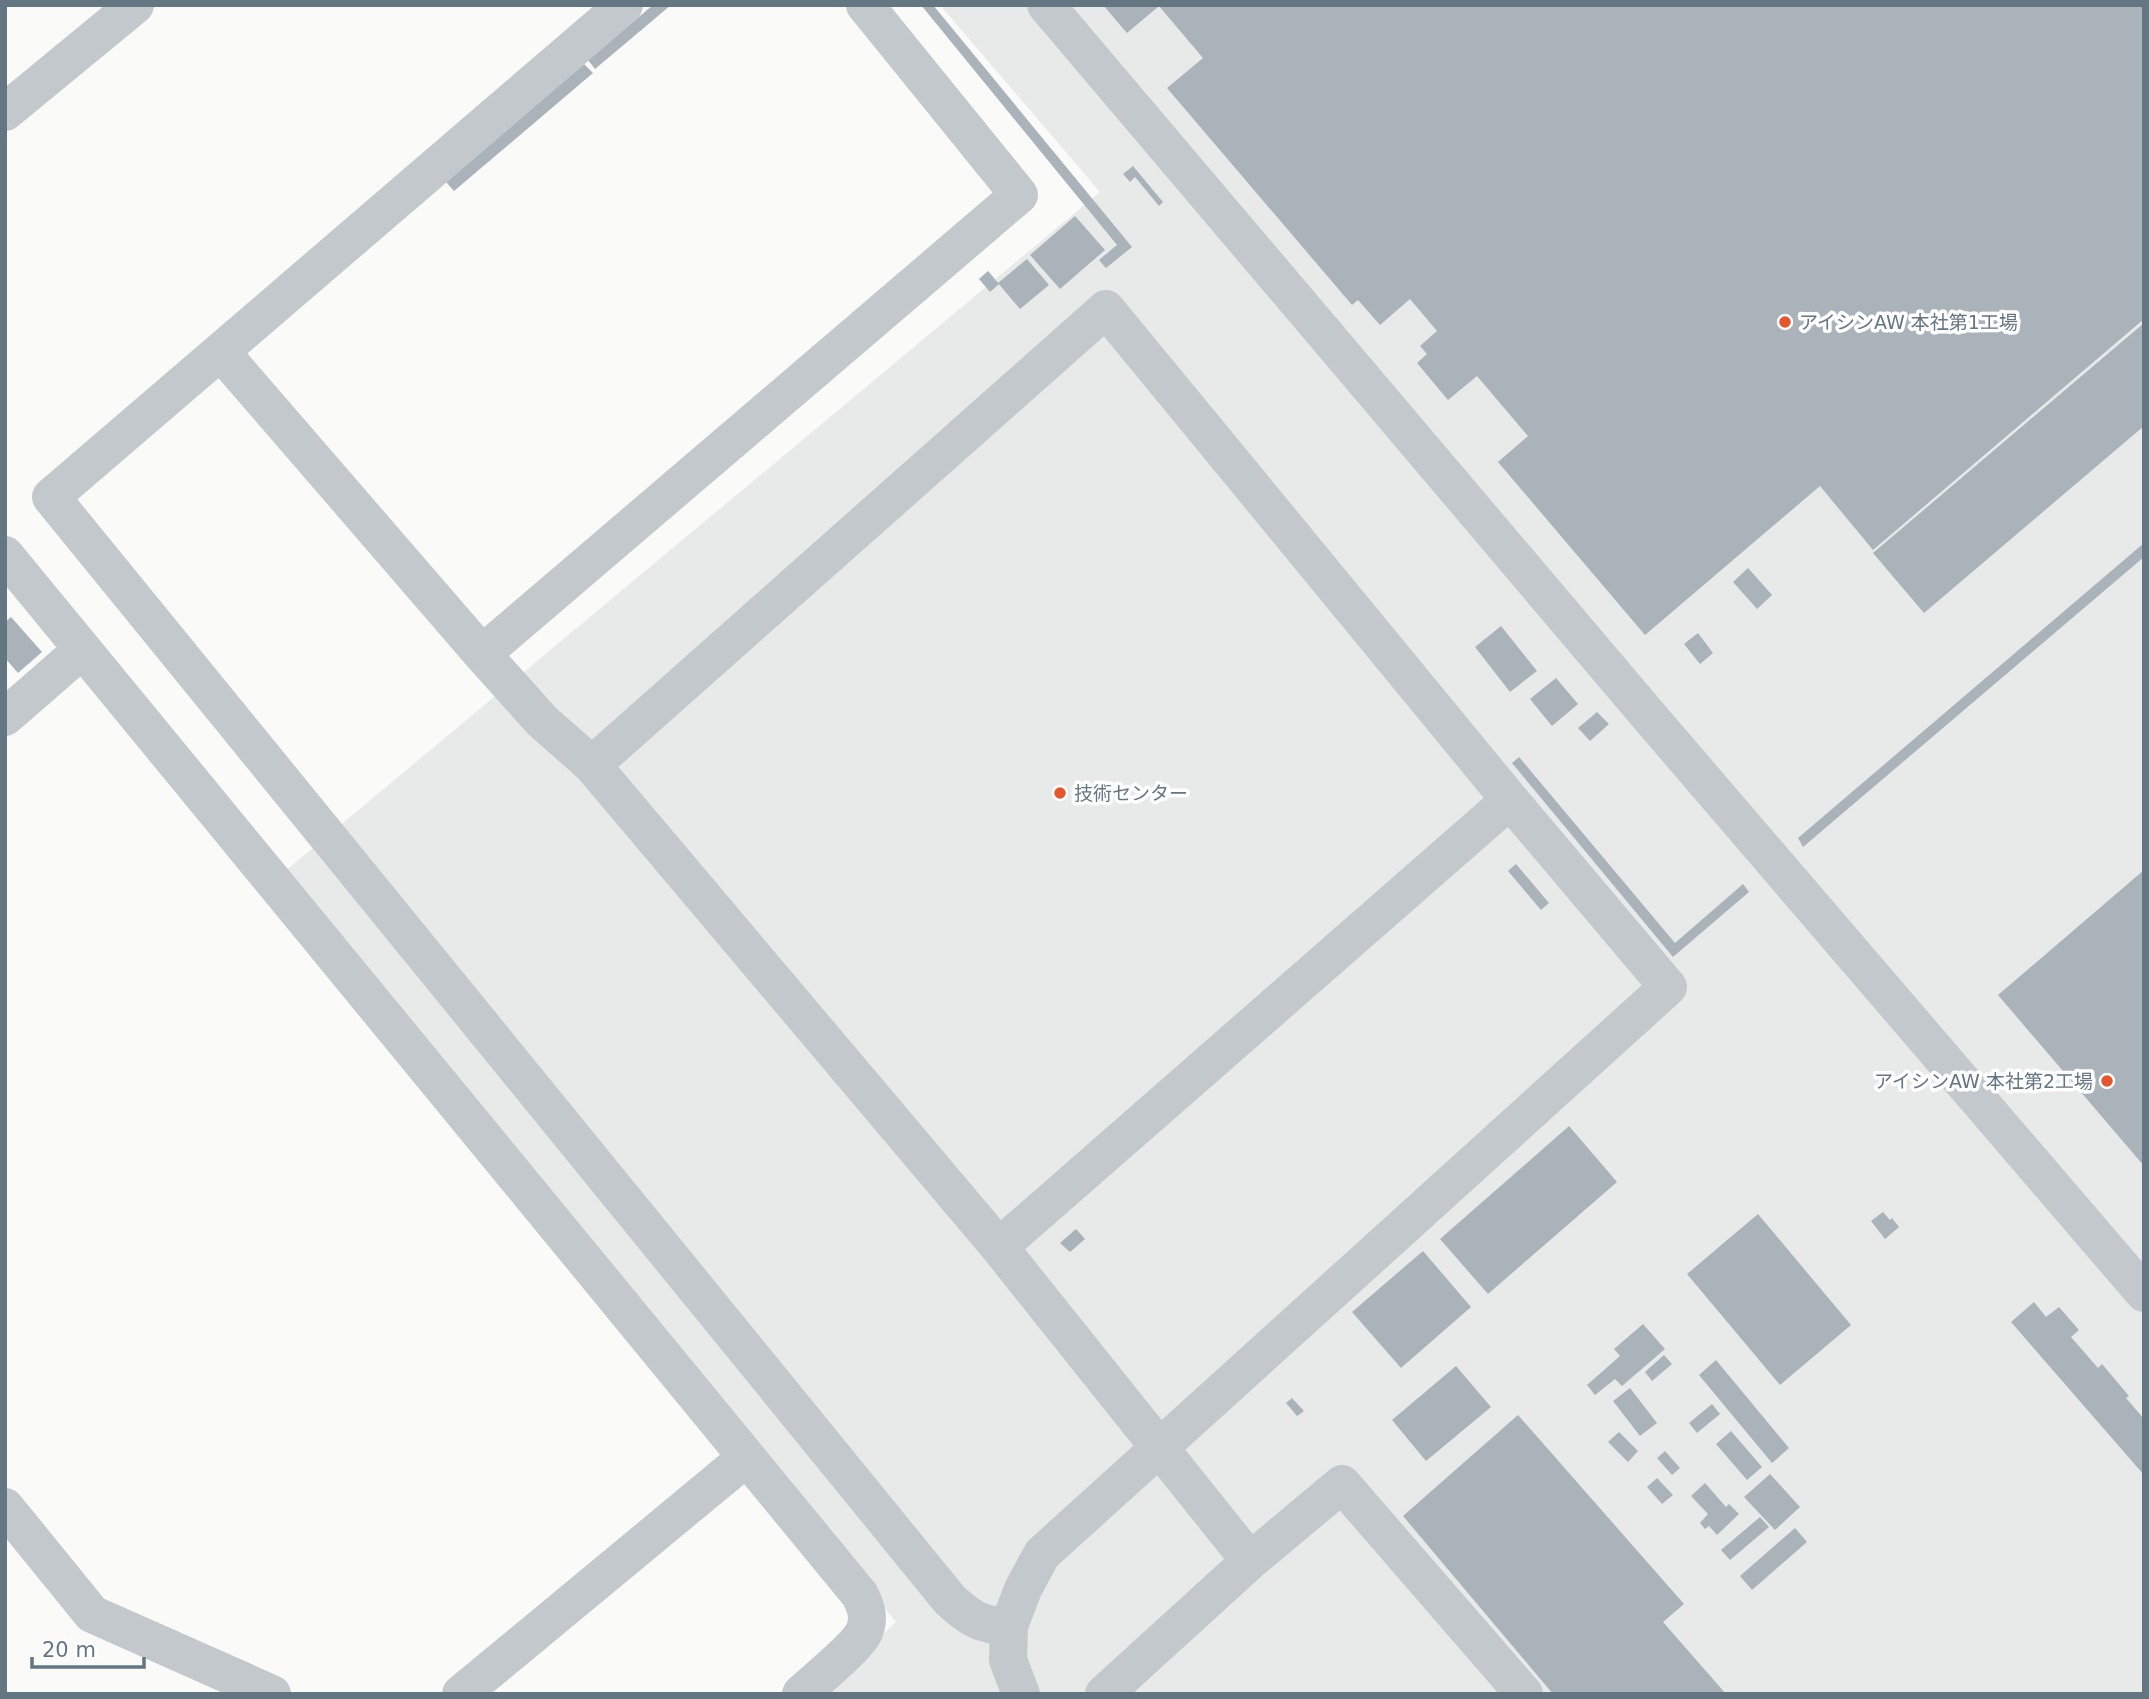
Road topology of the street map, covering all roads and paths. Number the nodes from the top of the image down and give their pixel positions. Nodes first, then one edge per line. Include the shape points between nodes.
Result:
1 (135, 5) edge
2 (624, 5) edge
3 (865, 5) edge
4 (1046, 5) edge
5 (5, 113) edge
6 (221, 352) junction
7 (5, 555) edge
8 (82, 650) junction
9 (482, 654) junction
10 (5, 717) edge
11 (592, 765) junction
12 (1510, 800) junction
13 (999, 1247) junction
14 (2144, 1293) edge
15 (1160, 1446) junction
16 (746, 1458) junction
17 (5, 1507) edge
18 (1250, 1561) junction
19 (1009, 1626) junction
20 (1007, 1686) edge
21 (272, 1694) edge
22 (461, 1694) edge
23 (801, 1694) edge
24 (1104, 1694) edge
25 (1524, 1694) edge

1 - 5 street
2 - 6 street
3 - 9 street via 1019,195
4 - 14 street
6 - 9 street
6 - 19 street via 51,497 950,1600 971,1619
7 - 8 street
8 - 10 street
8 - 16 street
9 - 11 street via 542,721
11 - 12 street via 1106,309
11 - 13 street
12 - 13 street
12 - 15 street via 1668,987
13 - 15 street
15 - 18 street
15 - 19 street via 1042,1553
16 - 22 street
16 - 23 street via 866,1607 868,1618 857,1642
17 - 21 street via 92,1614
18 - 24 street
18 - 25 street via 1342,1484
19 - 20 street

